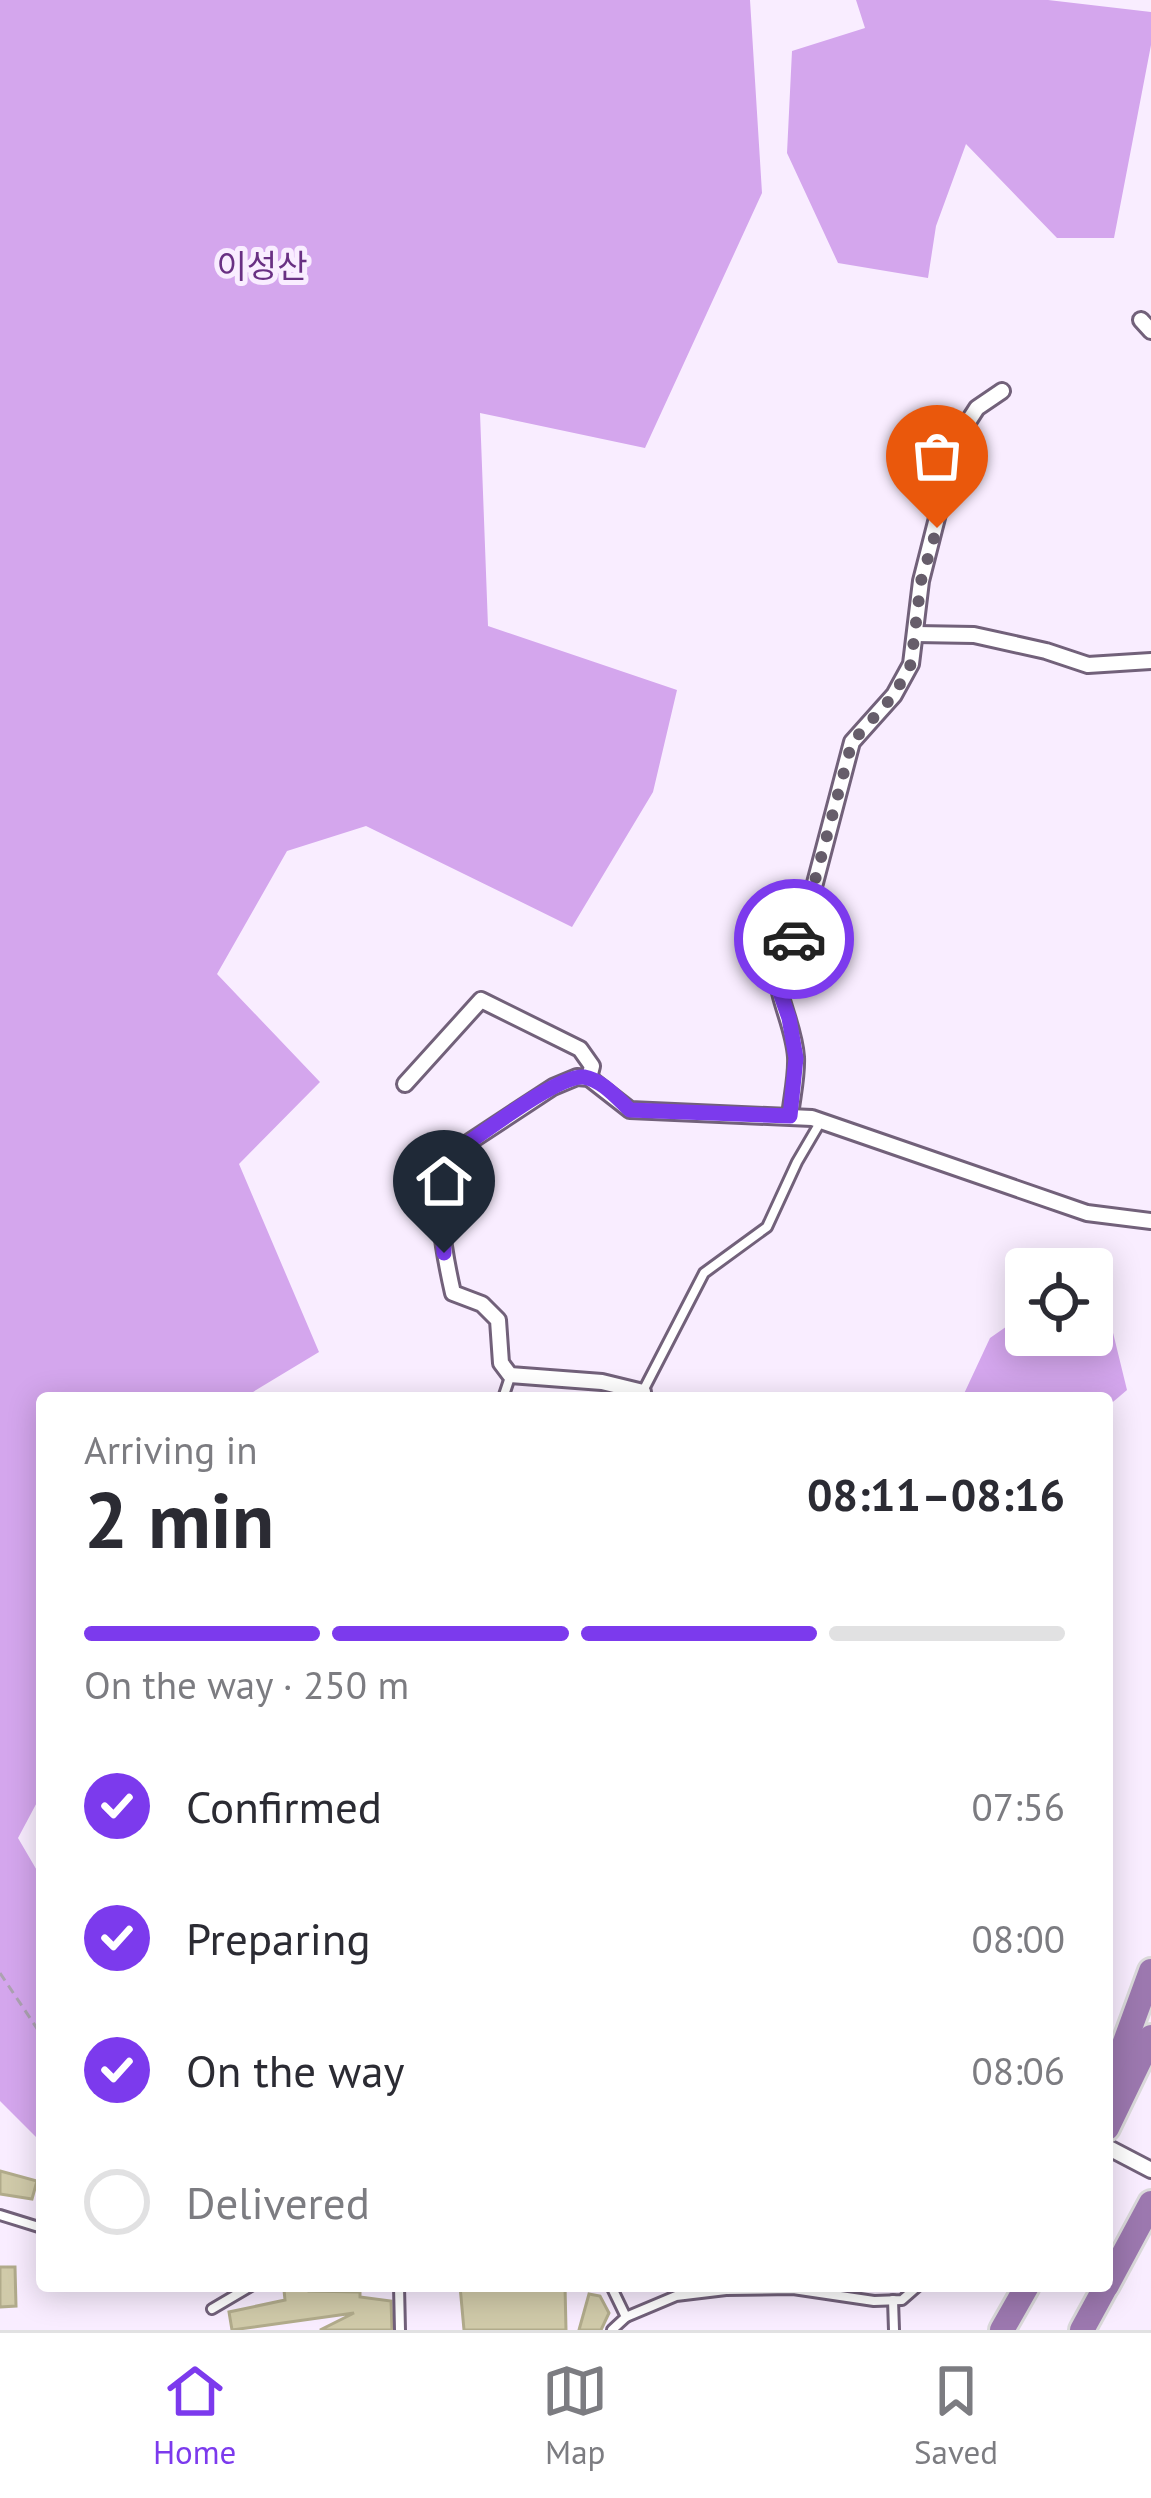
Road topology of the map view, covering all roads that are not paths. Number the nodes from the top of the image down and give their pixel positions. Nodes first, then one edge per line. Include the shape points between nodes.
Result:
1 (1002, 391) dead end
2 (916, 634) junction
3 (1151, 661) edge
4 (589, 1078) junction
5 (405, 1084) dead end
6 (790, 1116) junction
7 (821, 1121) junction
8 (1151, 1221) edge
9 (510, 1375) junction
10 (505, 1392) edge
11 (632, 1392) edge
12 (643, 1392) edge
13 (1151, 1971) edge
14 (1151, 2037) edge
15 (1113, 2097) edge
16 (1113, 2150) edge
17 (1151, 2170) edge
18 (1146, 2213) edge
19 (0, 2215) edge
20 (36, 2226) edge
21 (1113, 2274) edge
22 (240, 2292) edge
23 (399, 2292) edge
24 (614, 2292) edge
25 (709, 2292) edge
26 (812, 2292) edge
27 (911, 2292) edge
28 (1024, 2292) edge
29 (1103, 2292) edge
30 (893, 2300) junction
31 (212, 2308) dead end
32 (626, 2317) junction
33 (400, 2330) edge
34 (612, 2330) edge
35 (894, 2330) edge
36 (1002, 2330) edge
37 (1082, 2330) edge

1 - 2 street via 977,408 957,439 921,581
2 - 3 street via 974,635 1088,665
2 - 6 street via 894,695 852,742 814,884 777,970 796,1058
4 - 5 street via 592,1066 580,1049 481,1000
4 - 6 street via 630,1110
4 - 9 street via 553,1088 446,1158 441,1205 453,1293 498,1320 501,1363
6 - 7 street
7 - 8 street via 1088,1213
7 - 12 lane via 767,1227 704,1274
9 - 10 lane
9 - 11 street
13 - 15 highway
14 - 15 highway
16 - 17 street
18 - 21 highway
19 - 20 lane
22 - 31 lane
23 - 33 lane
24 - 32 lane
25 - 32 lane
26 - 30 lane
27 - 30 lane
28 - 36 highway
29 - 37 highway
30 - 35 lane
32 - 34 lane

